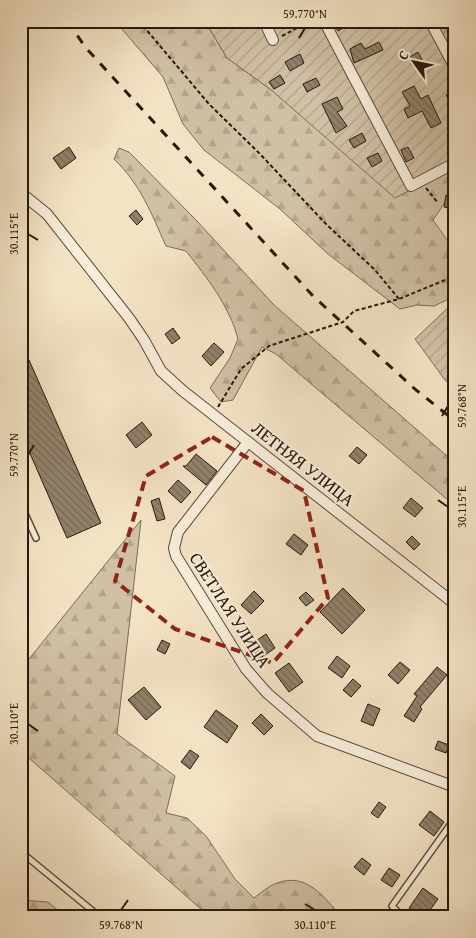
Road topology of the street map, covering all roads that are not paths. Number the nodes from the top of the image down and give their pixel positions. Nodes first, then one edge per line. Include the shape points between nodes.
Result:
1 (264, 21) edge
2 (324, 21) edge
3 (430, 21) edge
4 (273, 40) road end
5 (455, 68) edge
6 (455, 163) edge
7 (21, 193) edge
8 (248, 442) junction
9 (21, 505) edge
10 (36, 538) dead end
11 (455, 604) edge
12 (455, 787) edge
13 (455, 818) edge
14 (21, 852) edge
15 (100, 917) edge
16 (403, 917) edge

1 - 4 street
2 - 6 street via 415,183
3 - 5 street
7 - 8 street, ЛЕТНЯЯ УЛИЦА via 47,214 144,340 161,371
8 - 11 street, ЛЕТНЯЯ УЛИЦА
8 - 12 street, СВЕТЛАЯ УЛИЦА via 178,532 174,548 176,556 246,669 267,693 317,736
9 - 10 lane
13 - 16 lane via 392,906
14 - 15 lane

